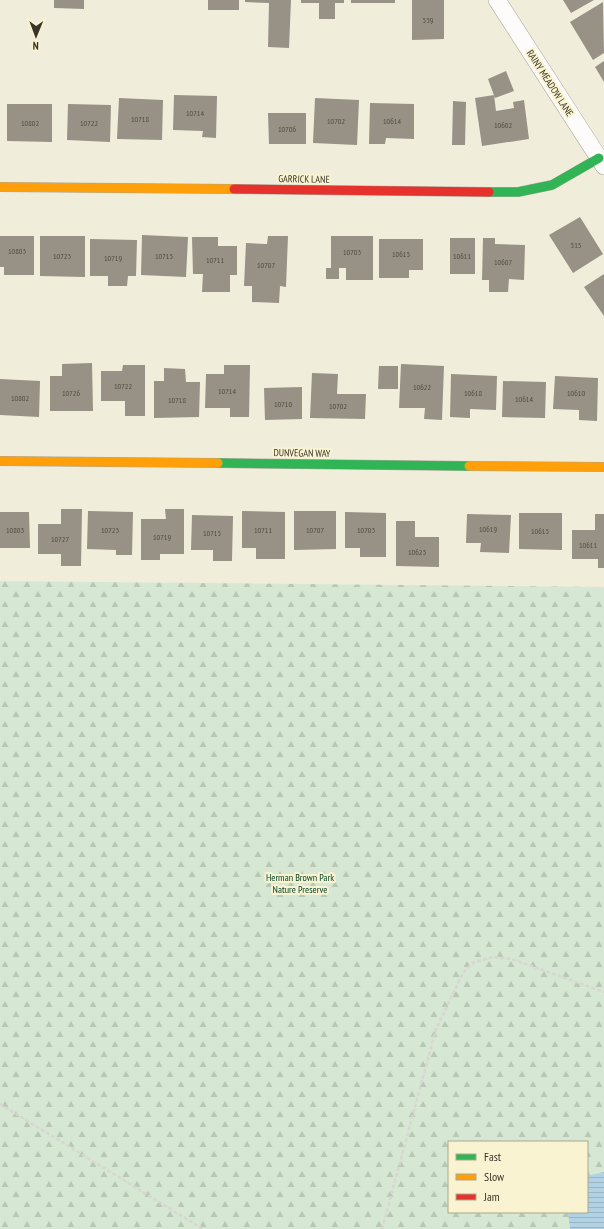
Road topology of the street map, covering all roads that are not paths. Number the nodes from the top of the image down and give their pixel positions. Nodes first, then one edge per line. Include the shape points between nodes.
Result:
1 (497, 0) edge
2 (602, 162) edge
3 (0, 187) edge
4 (0, 461) edge
5 (604, 467) edge

1 - 2 street, RAINY MEADOW LANE
2 - 3 street, GARRICK LANE via 552,185 518,192
4 - 5 street, DUNVEGAN WAY

